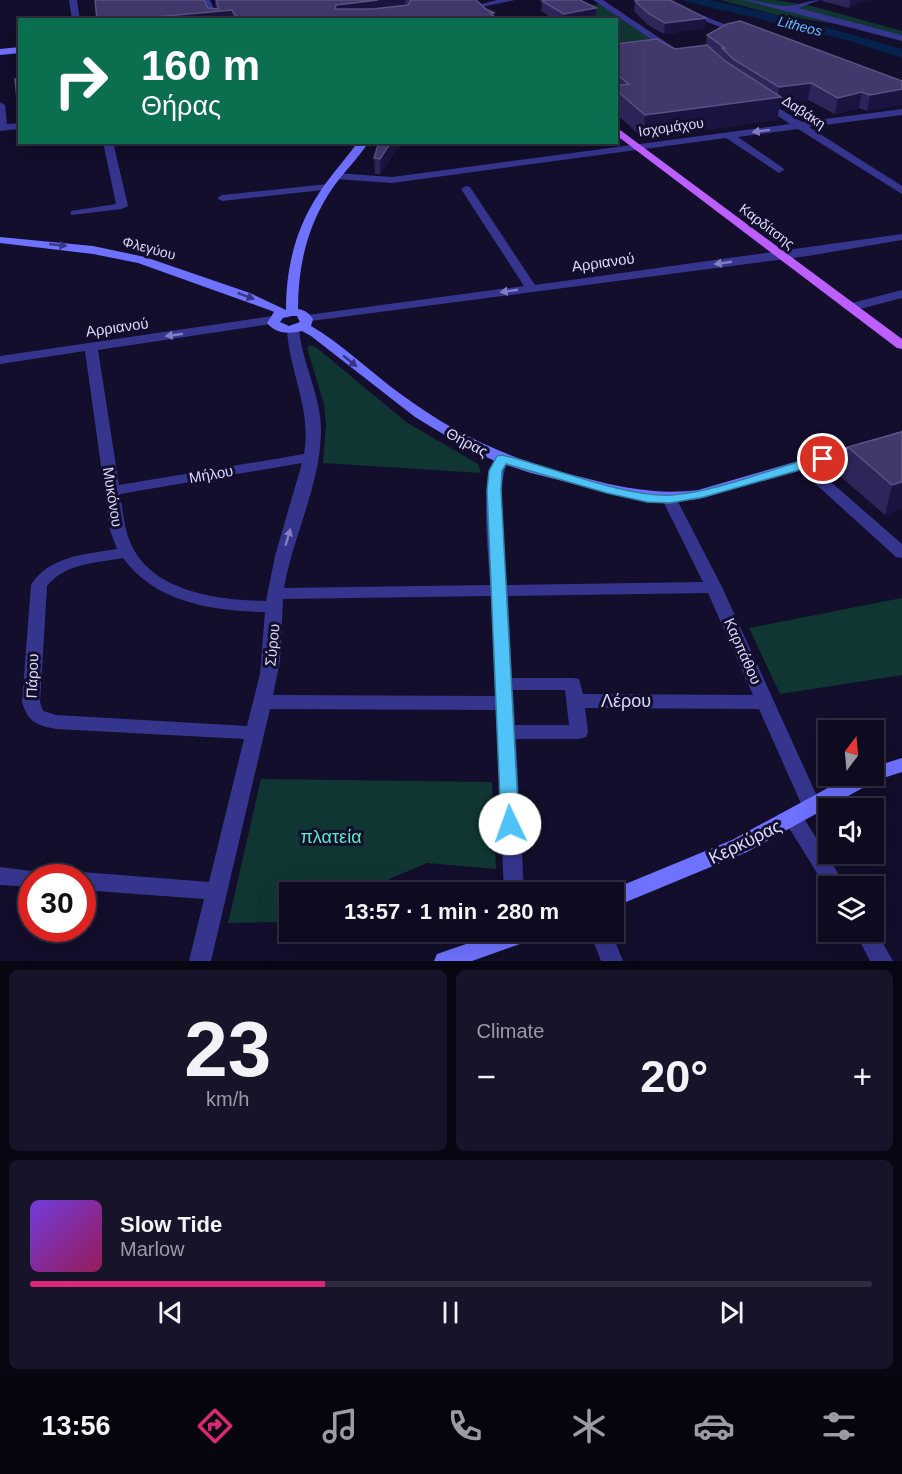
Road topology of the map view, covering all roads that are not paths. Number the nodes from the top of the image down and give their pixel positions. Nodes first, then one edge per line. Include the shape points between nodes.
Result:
1 (73, 0) edge
2 (206, 0) edge
3 (468, 0) edge
4 (511, 0) edge
5 (597, 0) edge
6 (656, 0) edge
7 (748, 0) edge
8 (816, 0) edge
9 (789, 4) edge
10 (806, 4) junction
11 (477, 6) junction
12 (486, 13) edge
13 (76, 18) edge
14 (214, 18) edge
15 (902, 30) edge
16 (754, 37) edge
17 (902, 38) edge
18 (18, 50) edge
19 (673, 50) junction
20 (684, 50) edge
21 (0, 51) edge
22 (655, 53) edge
23 (751, 94) edge
24 (0, 105) edge
25 (902, 112) edge
26 (18, 126) edge
27 (800, 126) junction
28 (1, 128) edge
29 (618, 132) edge
30 (728, 135) junction
31 (108, 144) edge
32 (362, 144) edge
33 (637, 147) junction
34 (779, 170) dead end
35 (336, 176) junction
36 (328, 187) junction
37 (466, 189) dead end
38 (902, 190) edge
39 (222, 198) dead end
40 (75, 213) dead end
41 (902, 237) edge
42 (0, 240) edge
43 (781, 255) junction
44 (531, 288) junction
45 (902, 294) edge
46 (852, 307) junction
47 (282, 315) junction
48 (301, 325) junction
49 (902, 345) edge
50 (91, 347) junction
51 (0, 360) edge
52 (902, 435) edge
53 (310, 457) junction
54 (502, 459) junction
55 (804, 465) junction
56 (112, 491) junction
57 (670, 499) junction
58 (126, 552) junction
59 (902, 553) edge
60 (714, 587) junction
61 (498, 591) junction
62 (275, 600) junction
63 (503, 684) junction
64 (575, 701) junction
65 (261, 702) junction
66 (765, 702) junction
67 (504, 703) junction
68 (505, 732) junction
69 (254, 733) junction
70 (902, 765) edge
71 (884, 771) edge
72 (846, 786) edge
73 (811, 805) junction
74 (793, 818) junction
75 (0, 876) edge
76 (830, 876) edge
77 (18, 877) edge
78 (96, 882) edge
79 (513, 882) edge
80 (216, 891) junction
81 (624, 894) edge
82 (495, 942) edge
83 (605, 942) edge
84 (871, 942) edge
85 (200, 961) edge
86 (445, 961) edge
87 (612, 961) edge
88 (882, 961) edge

1 - 13 street
2 - 14 street
3 - 11 main road
4 - 11 street
5 - 19 street
6 - 16 street
7 - 9 street
8 - 10 street
9 - 10 street
9 - 17 street
10 - 15 street
11 - 12 main road
18 - 21 street
19 - 20 street
19 - 22 street
23 - 27 street, Δαβάκη
24 - 28 street
25 - 27 street, Ισχομάχου
26 - 28 street
27 -> 30 street, Ισχομάχου
27 - 38 street, Δαβάκη
29 - 33 main road, Καρδίτσης
30 - 33 street, Ισχομάχου
30 - 34 street
31 - 40 street via 122,206
32 - 35 street
33 - 35 street, Ισχομάχου via 392,180
33 - 43 main road, Καρδίτσης
35 - 36 street
36 - 39 street
36 - 47 street via 296,254
37 - 44 street
41 - 43 street, Αρριανού
42 -> 47 street, Φλεγύου via 93,250 141,260 246,296 276,308
43 -> 44 street, Αρριανού
43 - 46 main road, Καρδίτσης
44 -> 48 street, Αρριανού
45 - 46 street
46 - 49 main road, Καρδίτσης
47 - 48 street via 301,314
47 - 48 street via 278,327
47 -> 50 street, Αρριανού
48 - 53 street, Σύρου via 297,356 314,414
48 -> 54 street, Θήρας via 436,425
50 - 51 street, Αρριανού
50 - 56 street, Μυκόνου
52 - 55 street, Θήρας
53 - 56 street, Μήλου
62 -> 53 street, Σύρου
54 - 57 street, Θήρας via 607,489
54 - 61 street via 494,482
55 - 57 street, Θήρας
55 - 59 street
56 - 58 street, Μυκόνου via 119,538
57 - 60 street, Καρπάθου
58 - 62 street, Μυκόνου via 160,584 184,597 220,604
58 - 69 street, Πάρου via 59,567 39,585 31,702 35,714 47,721 72,724
60 - 61 street, Μυκόνου
60 - 66 street, Καρπάθου
61 - 62 street, Μυκόνου
61 - 63 street
62 - 65 street, Σύρου via 274,645
63 - 64 street via 573,684
63 - 67 street
64 - 66 street, Λέρου
64 - 68 street via 579,732
65 - 67 street
65 - 69 street, Σύρου
66 - 73 street, Καρπάθου
67 - 68 street
68 - 79 street
69 - 80 street, Σύρου
70 - 71 street, Κερκύρας
72 - 73 street, Κερκύρας
73 - 74 street, Κερκύρας
74 - 76 street
74 - 81 street, Κερκύρας via 733,849
75 - 77 street
78 - 80 street
80 - 85 street, Σύρου
82 - 86 street
83 - 87 street
84 - 88 street

